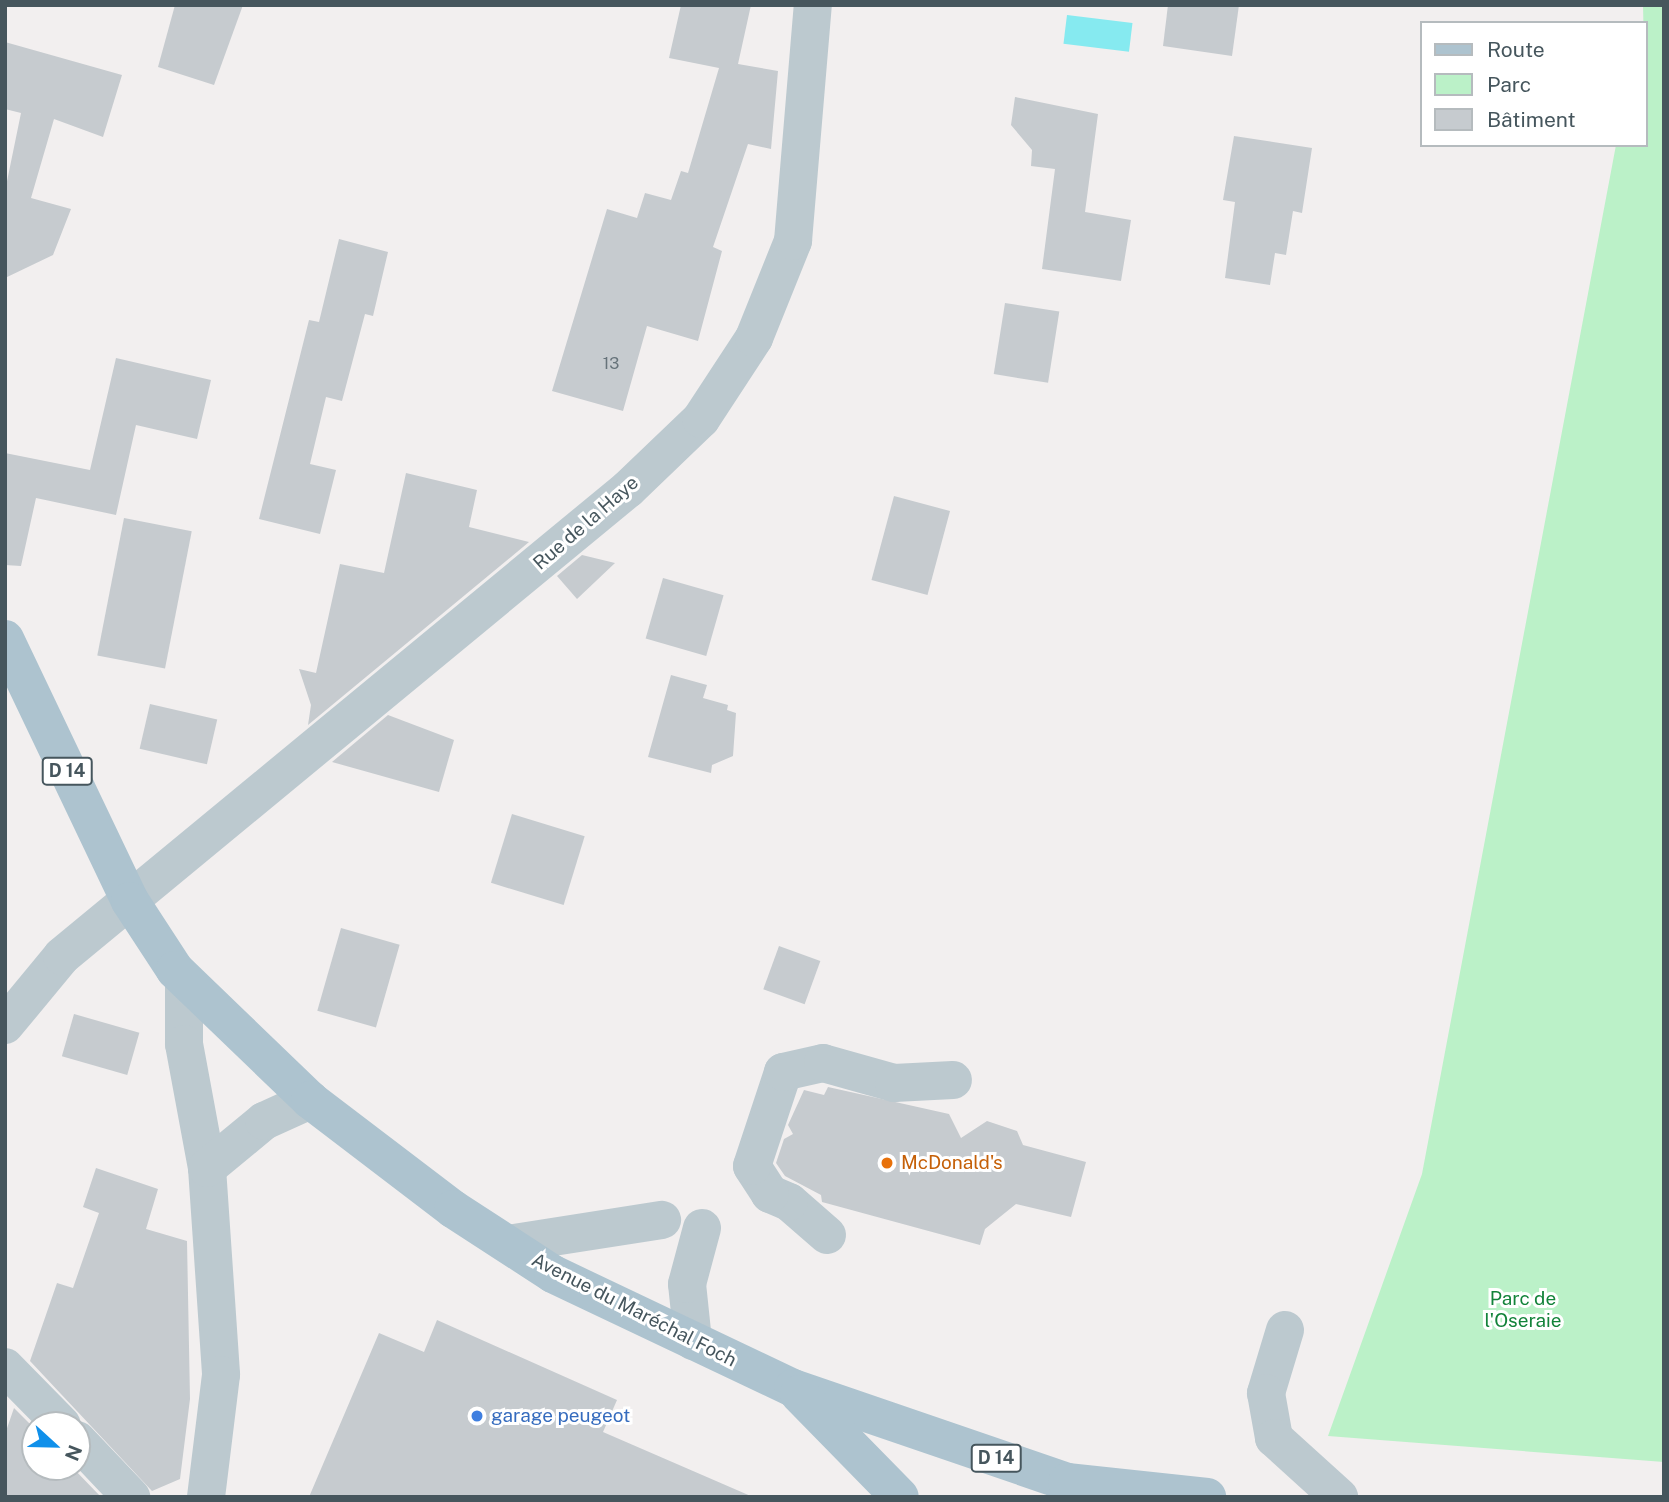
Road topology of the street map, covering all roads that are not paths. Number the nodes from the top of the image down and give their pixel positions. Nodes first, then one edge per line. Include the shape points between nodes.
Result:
1 (813, 5) edge
2 (5, 639) edge
3 (130, 901) junction
4 (184, 980) junction
5 (5, 1025) edge
6 (953, 1080) dead end
7 (310, 1100) junction
8 (207, 1168) junction
9 (662, 1220) dead end
10 (702, 1228) dead end
11 (827, 1235) dead end
12 (508, 1244) junction
13 (1286, 1330) dead end
14 (693, 1341) junction
15 (5, 1367) edge
16 (793, 1388) junction
17 (48, 1411) edge
18 (91, 1455) edge
19 (1071, 1489) edge
20 (131, 1497) edge
21 (206, 1497) edge
22 (900, 1497) edge
23 (1207, 1497) edge
24 (1339, 1497) edge

1 - 3 street, Rue de la Haye via 793,241 754,338 701,419 628,489
2 - 3 main road, Avenue du Maréchal Foch / D 14
3 - 4 main road, Avenue du Maréchal Foch / D 14
3 - 5 street, Rue de la Haye via 62,956
4 - 7 main road, Avenue du Maréchal Foch / D 14
4 - 8 street via 184,1044
6 - 11 street via 894,1083 823,1063 783,1072 752,1166 769,1194 789,1202
7 - 8 street via 264,1121
7 - 12 main road, Avenue du Maréchal Foch / D 14
8 - 21 street via 221,1375
9 - 12 street
10 - 14 street via 687,1284
12 - 14 main road, Avenue du Maréchal Foch / D 14 via 553,1274
13 - 24 street via 1266,1393 1274,1438
14 - 16 main road, Avenue du Maréchal Foch / D 14
15 - 17 street
16 - 19 main road, D 14
16 - 22 main road, D 14
18 - 20 street
19 - 23 main road, D 14

